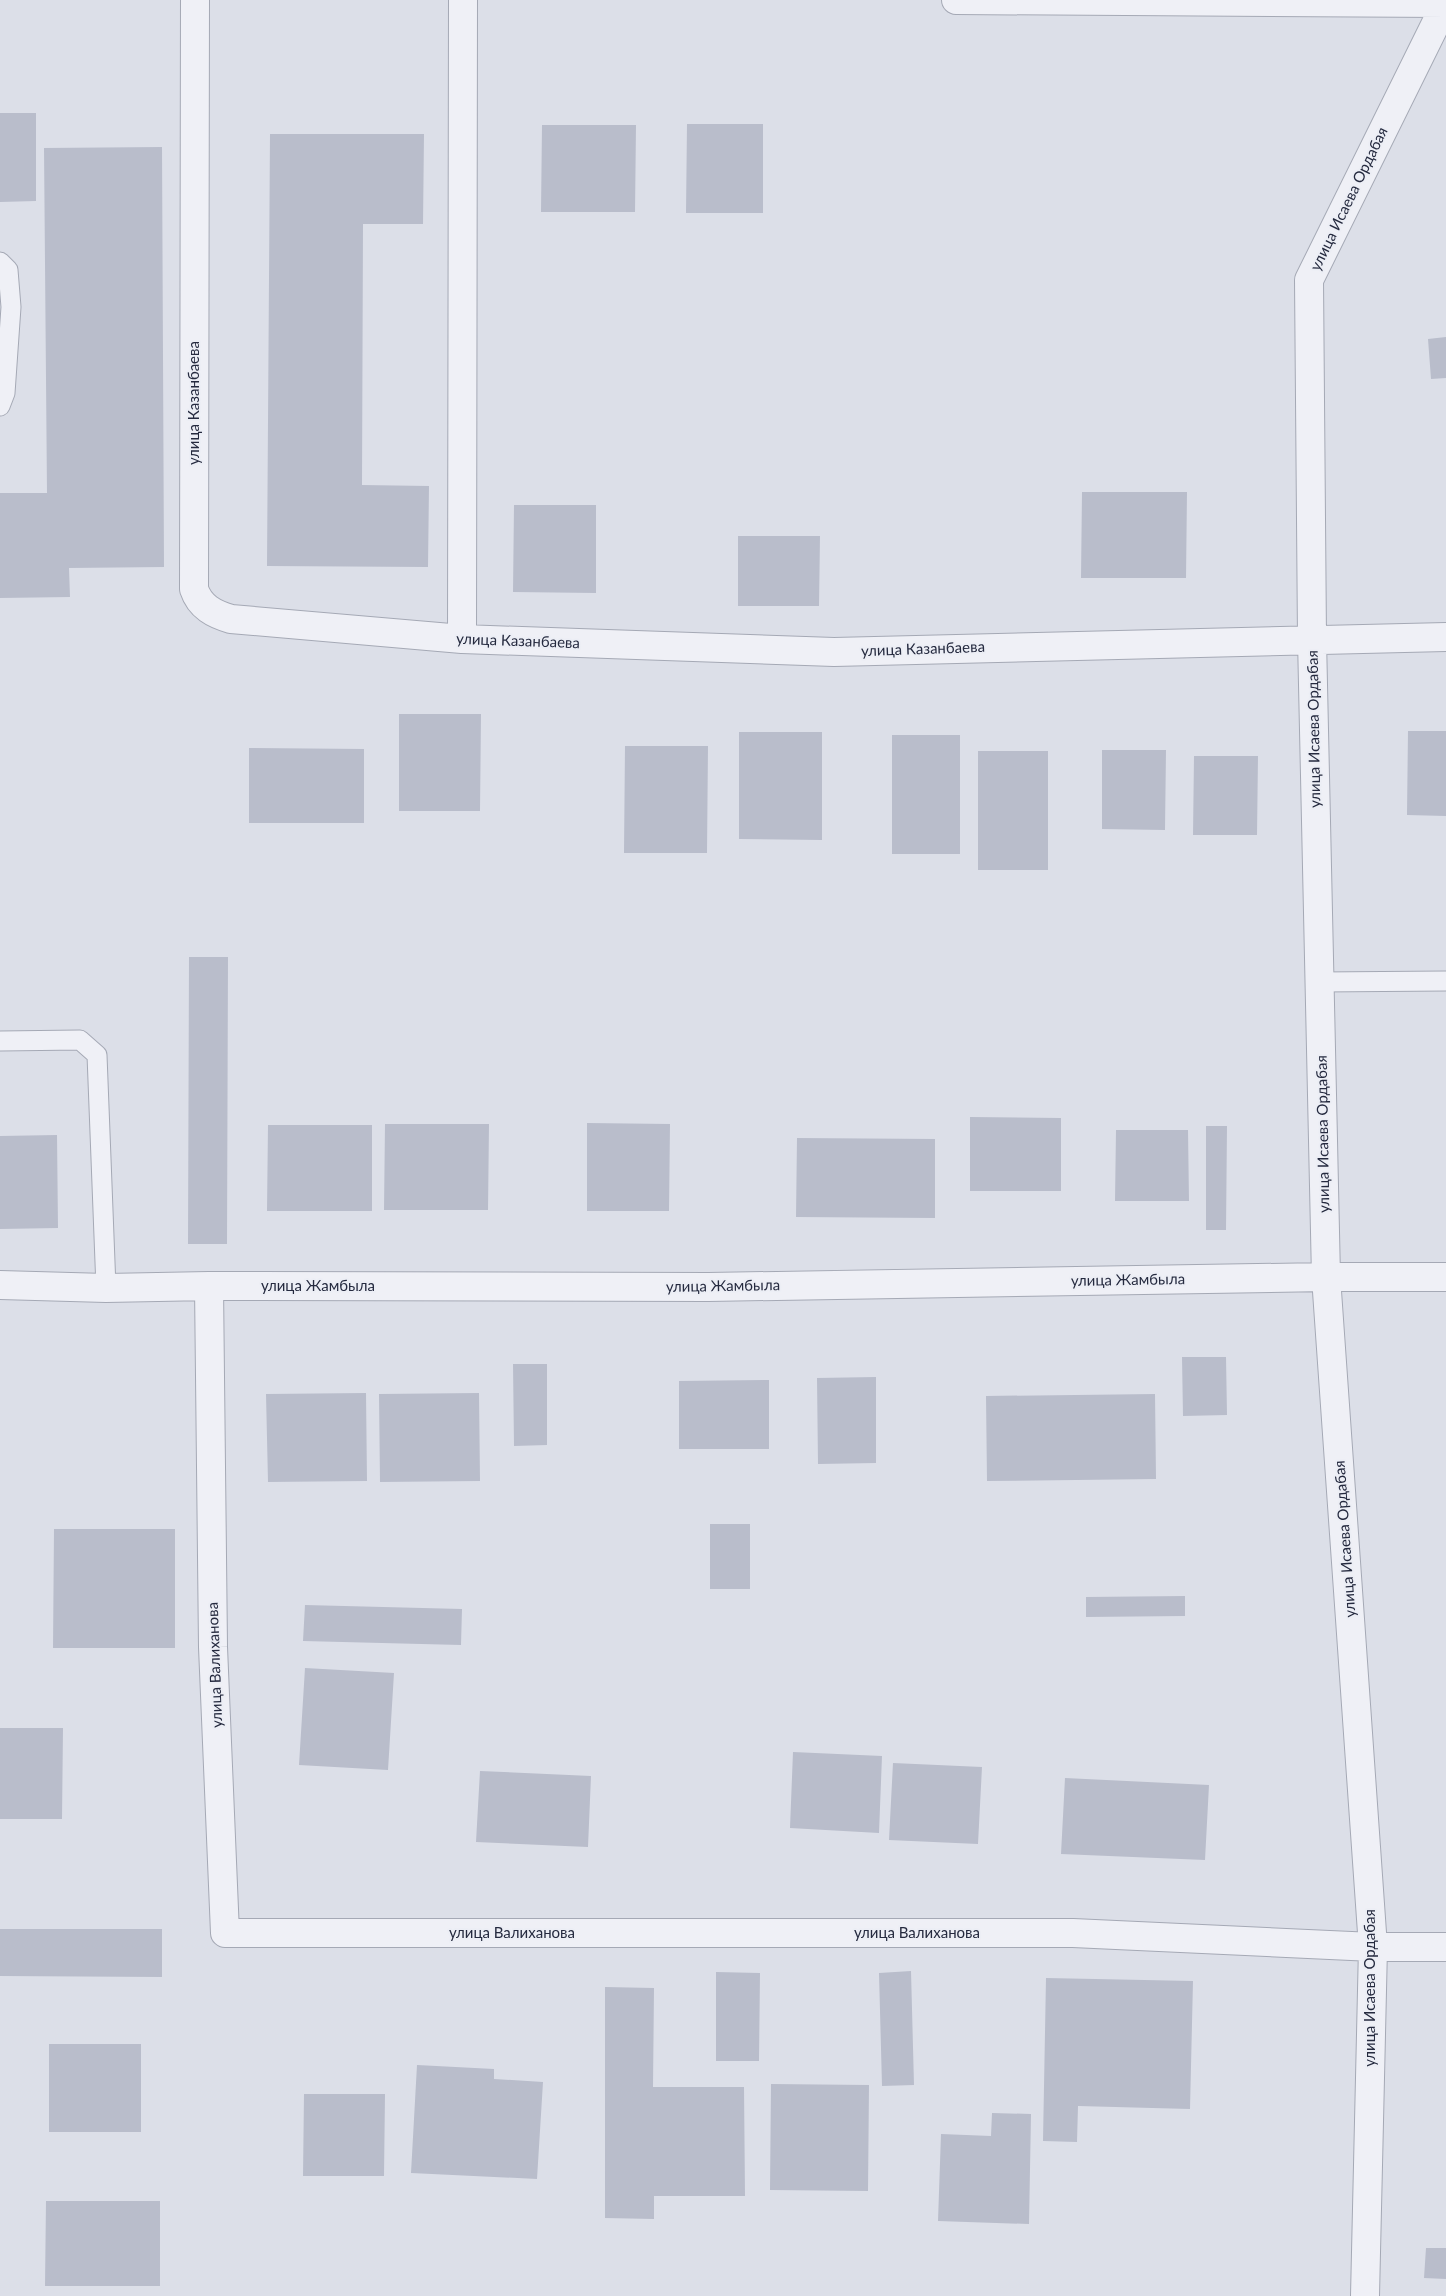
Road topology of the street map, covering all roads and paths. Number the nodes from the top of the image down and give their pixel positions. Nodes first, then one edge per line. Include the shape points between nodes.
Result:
1 (195, 0) edge
2 (463, 0) edge
3 (956, 0) edge
4 (1262, 0) edge
5 (1446, 3) edge
6 (0, 262) edge
7 (0, 406) edge
8 (1446, 637) edge
9 (462, 639) junction
10 (1312, 639) junction
11 (1446, 981) edge
12 (1320, 982) junction
13 (0, 1041) edge
14 (1326, 1277) junction
15 (1446, 1277) edge
16 (0, 1285) edge
17 (209, 1286) junction
18 (106, 1288) junction
19 (1373, 1947) junction
20 (1446, 1947) edge
21 (1366, 2296) edge

1 - 9 street, улица Казанбаева via 194,589 198,600 214,614 231,619
2 - 9 street
3 - 4 street
4 - 5 street
5 - 10 street, улица Исаева Ордабая via 1309,280
6 - 7 lane via 8,270 11,307 5,393
8 - 10 street, улица Казанбаева
9 - 10 street, улица Казанбаева via 834,652
10 - 12 street, улица Исаева Ордабая
11 - 12 lane
12 - 14 street, улица Исаева Ордабая
13 - 18 lane via 80,1040 97,1055
14 - 15 street, улица Жамбыла
14 - 17 street, улица Жамбыла via 708,1287
14 - 19 street, улица Исаева Ордабая
16 - 18 street, улица Жамбыла
17 - 18 street, улица Жамбыла
17 - 19 street, улица Валиханова via 213,1647 225,1933 1073,1933
19 - 20 street, улица Валиханова
19 - 21 street, улица Исаева Ордабая

